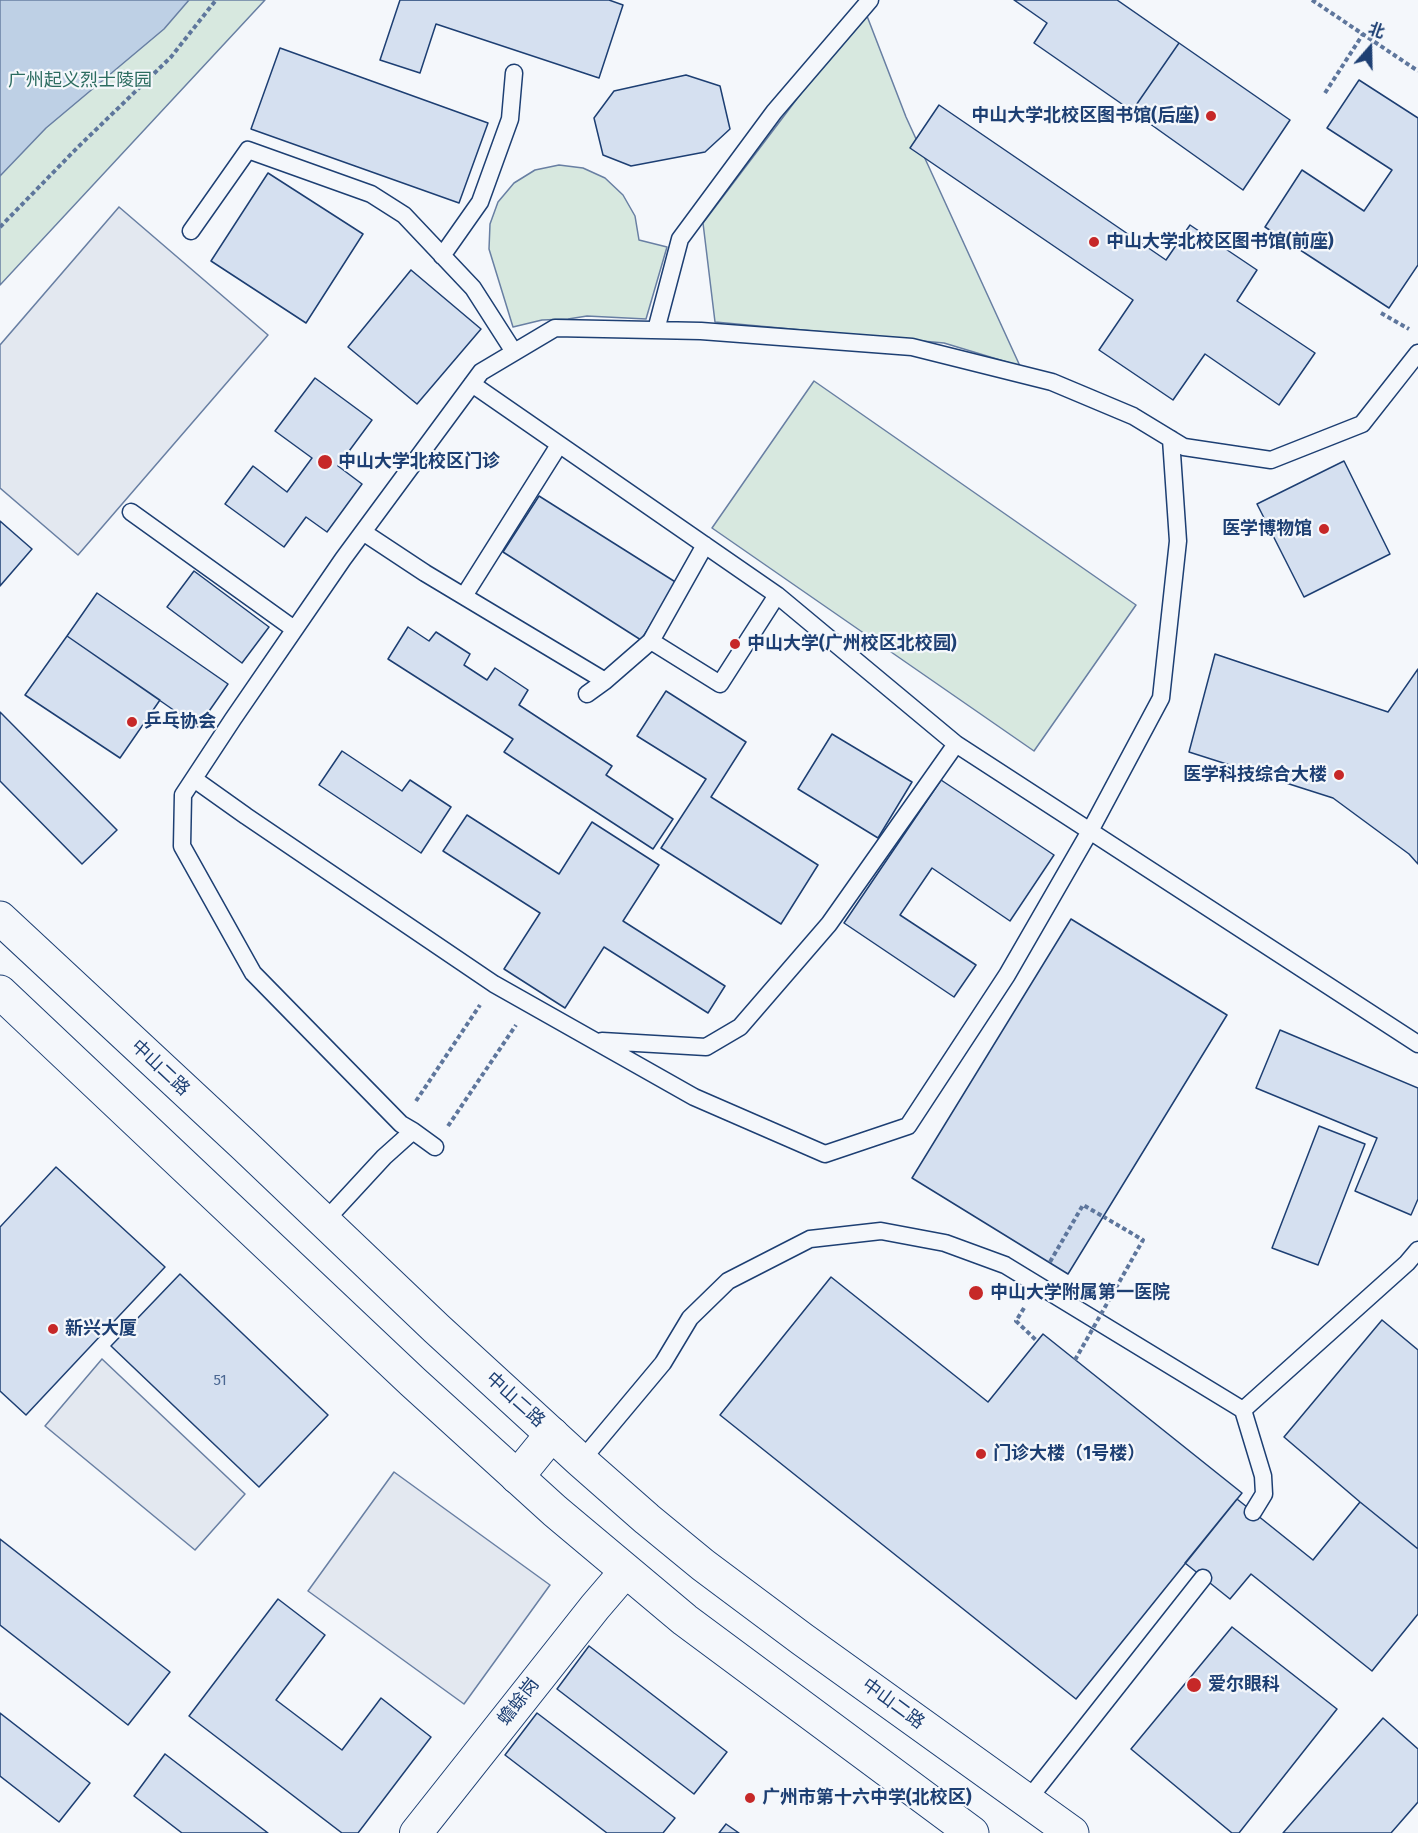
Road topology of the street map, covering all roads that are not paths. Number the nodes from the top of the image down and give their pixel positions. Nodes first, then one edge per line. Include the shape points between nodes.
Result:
1 (870, 0) edge
2 (514, 73) dead end
3 (191, 231) dead end
4 (442, 256) junction
5 (656, 330) junction
6 (514, 352) junction
7 (1418, 353) edge
8 (472, 384) junction
9 (1171, 439) junction
10 (559, 445) junction
11 (131, 512) dead end
12 (363, 532) junction
13 (705, 545) junction
14 (777, 595) junction
15 (464, 596) junction
16 (294, 629) junction
17 (651, 641) junction
18 (605, 681) junction
19 (587, 694) dead end
20 (956, 744) junction
21 (194, 779) junction
22 (1090, 831) junction
23 (0, 918) edge
24 (0, 992) edge
25 (598, 1041) junction
26 (1418, 1044) edge
27 (412, 1131) junction
28 (435, 1147) road end
29 (324, 1222) junction
30 (1418, 1250) edge
31 (1412, 1268) edge
32 (1243, 1410) junction
33 (552, 1434) junction
34 (581, 1461) junction
35 (517, 1477) junction
36 (1253, 1512) dead end
37 (625, 1572) junction
38 (1203, 1578) dead end
39 (1027, 1801) junction
40 (416, 1833) edge
41 (972, 1833) edge
42 (1072, 1833) edge

1 - 5 lane via 774,112 680,239
2 - 4 lane via 510,119 480,202
3 - 4 lane via 248,150 371,194 404,215
4 - 6 lane via 473,288
5 - 6 lane via 555,328
5 - 9 lane via 912,346 1052,382 1133,416
6 - 8 lane via 481,372
7 - 9 lane via 1362,424 1271,460 1184,447
8 - 10 lane
8 - 12 lane
9 - 22 lane via 1178,541 1161,698
10 - 13 lane
10 - 15 lane
11 - 16 lane
12 - 15 lane
12 - 16 lane
13 - 14 lane
13 - 17 lane
14 - 17 lane via 720,684
14 - 20 lane
15 - 18 lane
16 - 21 lane
17 - 18 lane
18 - 19 lane
20 - 22 lane
20 - 25 lane via 829,924 740,1027 706,1047
21 - 25 lane via 494,984
21 - 27 lane via 183,795 182,846 253,973
22 - 25 lane via 1007,975 908,1125 825,1154 694,1097
22 - 26 lane
23 - 29 main road, 中山二路
24 - 35 main road
27 - 28 lane
27 - 29 lane
29 - 33 main road, 中山二路
30 - 31 lane
31 - 32 lane
32 - 34 lane via 1005,1265 945,1243 881,1231 810,1239 728,1281 690,1318 663,1363
32 - 36 lane via 1263,1476 1264,1494
33 - 34 main road, 中山二路
33 - 35 main road
34 - 39 main road, 中山二路 via 703,1565
35 - 37 main road
37 - 40 street, 蟾蜍岗
37 - 41 main road via 746,1667
38 - 39 lane
39 - 42 main road, 中山二路

